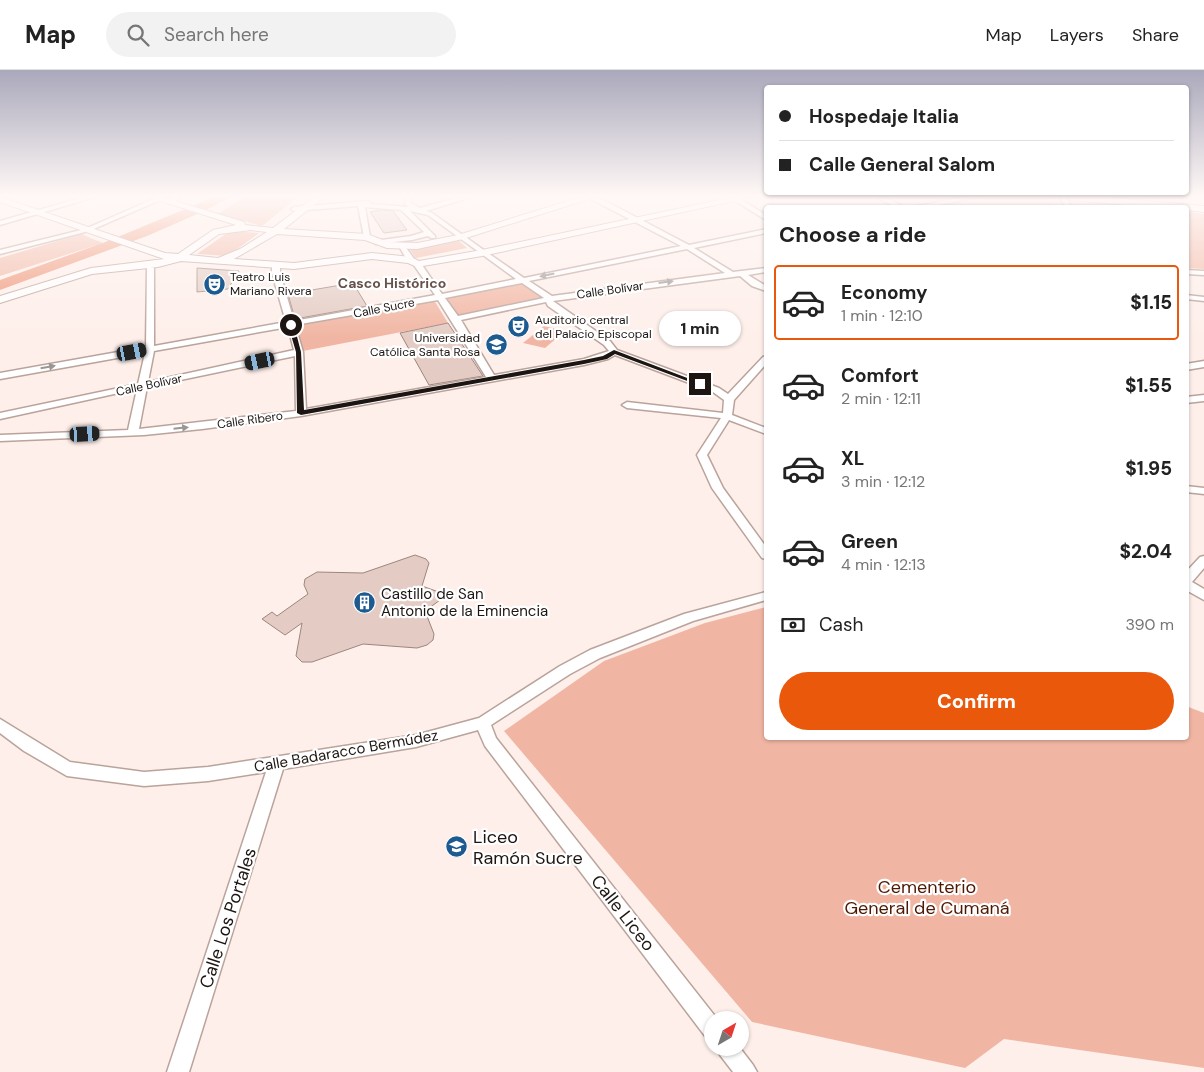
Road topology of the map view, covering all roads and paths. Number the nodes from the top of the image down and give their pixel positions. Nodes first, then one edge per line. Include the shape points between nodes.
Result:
1 (33, 244) edge
2 (127, 244) edge
3 (199, 244) edge
4 (251, 244) edge
5 (387, 244) edge
6 (428, 244) edge
7 (469, 244) edge
8 (527, 244) edge
9 (685, 244) edge
10 (700, 244) edge
11 (402, 246) junction
12 (689, 246) junction
13 (149, 251) junction
14 (0, 252) edge
15 (482, 253) junction
16 (179, 258) junction
17 (209, 259) junction
18 (414, 262) junction
19 (276, 266) junction
20 (150, 268) junction
21 (764, 270) edge
22 (91, 271) junction
23 (1189, 272) edge
24 (741, 273) junction
25 (1204, 273) edge
26 (730, 274) junction
27 (523, 280) junction
28 (764, 288) edge
29 (440, 297) junction
30 (1190, 297) edge
31 (550, 299) junction
32 (1204, 299) edge
33 (0, 300) edge
34 (0, 304) edge
35 (1204, 310) edge
36 (456, 319) junction
37 (291, 325) junction
38 (150, 349) junction
39 (299, 352) junction
40 (614, 352) junction
41 (764, 361) edge
42 (1204, 364) edge
43 (1189, 366) edge
44 (0, 376) edge
45 (491, 378) junction
46 (142, 386) junction
47 (1204, 398) edge
48 (729, 399) junction
49 (1189, 400) edge
50 (627, 405) dead end
51 (301, 413) junction
52 (0, 416) edge
53 (727, 416) junction
54 (764, 429) edge
55 (133, 432) junction
56 (0, 438) edge
57 (1189, 488) edge
58 (1204, 491) edge
59 (764, 552) edge
60 (1203, 562) edge
61 (1189, 578) edge
62 (1189, 584) edge
63 (1204, 595) edge
64 (764, 597) edge
65 (483, 723) junction
66 (0, 725) edge
67 (277, 763) junction
68 (704, 1019) edge
69 (733, 1056) edge
70 (178, 1072) edge
71 (746, 1072) edge

1 - 14 street
2 - 13 street
3 - 16 street
4 - 17 street via 231,258
5 - 11 street
6 - 11 street
7 - 15 street
8 - 15 street
9 - 12 street
10 - 12 street, Calle Sucre
11 - 18 street
12 - 26 street
12 -> 27 street, Calle Sucre
13 - 16 street
13 - 22 street
15 - 18 street
15 - 27 street
16 - 17 street
16 - 22 street via 158,264
17 - 19 street
17 - 20 street
18 - 19 street via 363,257
18 - 29 street
19 - 37 street
20 - 34 street via 101,274
20 - 38 street
21 - 24 street, Calle Bolívar
22 - 33 street
23 - 25 street
24 - 26 street, Calle Bolívar
24 - 28 street
31 -> 26 street, Calle Bolívar
27 - 29 street, Calle Sucre
27 - 31 street
29 - 36 street
29 - 37 street, Calle Sucre
30 - 32 street
30 - 35 street
31 - 36 street, Calle Bolívar
31 - 40 street via 551,304 607,343
36 - 45 street
37 - 38 street, Calle Sucre
37 - 39 street
44 -> 38 street, Calle Sucre
38 - 46 street
39 - 46 street, Calle Bolívar
39 - 51 street
40 - 45 street, Calle Ribero via 605,358
40 - 48 street via 716,390
41 - 48 street
42 - 43 street
45 - 51 street, Calle Ribero
46 - 52 street, Calle Bolívar
46 - 55 street
47 - 49 street
48 - 53 street
50 - 53 street
55 -> 51 street, Calle Ribero
53 - 54 street
53 - 59 street via 702,455 718,488
55 - 56 street, Calle Ribero
57 - 58 street
60 - 61 street
62 - 63 street
64 - 65 street, Calle Badaracco Bermúdez via 689,618 595,654
65 - 67 street, Calle Badaracco Bermúdez via 416,741
65 - 68 street, Calle Liceo via 490,741
66 - 67 street, Calle Badaracco Bermúdez via 67,769 144,779 208,774
67 - 70 street, Calle Los Portales
69 - 71 street

